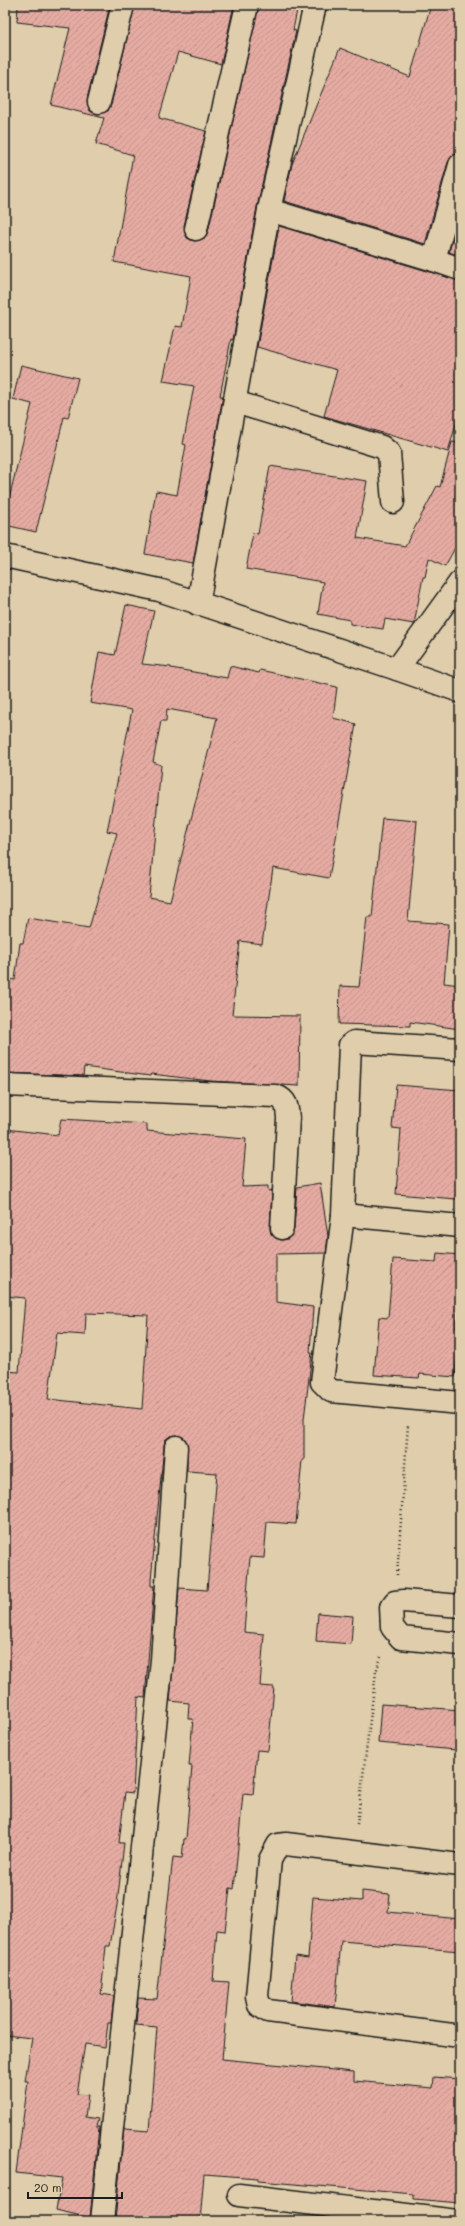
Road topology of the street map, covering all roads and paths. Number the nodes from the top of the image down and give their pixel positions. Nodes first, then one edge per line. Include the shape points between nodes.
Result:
1 (123, 5) edge
2 (247, 5) edge
3 (315, 5) edge
4 (99, 102) dead end
5 (460, 165) edge
6 (270, 210) junction
7 (196, 229) dead end
8 (434, 260) junction
9 (460, 269) edge
10 (235, 402) junction
11 (393, 502) dead end
12 (5, 556) edge
13 (460, 582) edge
14 (198, 604) junction
15 (397, 668) junction
16 (460, 691) edge
17 (460, 1049) edge
18 (5, 1085) edge
19 (343, 1215) junction
20 (460, 1226) edge
21 (282, 1228) dead end
22 (410, 1398) junction
23 (460, 1403) edge
24 (176, 1447) dead end
25 (395, 1602) junction
26 (460, 1606) edge
27 (392, 1627) junction
28 (460, 1644) edge
29 (354, 1852) junction
30 (460, 1865) edge
31 (460, 2036) edge
32 (239, 2195) dead end
33 (102, 2221) edge
34 (457, 2221) edge

1 - 4 street
2 - 7 street
3 - 6 street
5 - 8 street
6 - 8 street
6 - 10 street
8 - 9 street
10 - 11 street via 382,447 390,453
10 - 14 street
12 - 14 street via 158,590
13 - 15 street
14 - 15 street
15 - 16 street
17 - 19 street via 354,1042 350,1045
18 - 21 street via 276,1096 282,1099 287,1104 288,1118
19 - 20 street
19 - 22 street via 322,1382 331,1391
22 - 23 street
22 - 25 path
24 - 33 street via 162,1660
25 - 26 street via 404,1600
25 - 27 street via 391,1607
27 - 28 street via 401,1638
27 - 29 path via 376,1672
29 - 30 street
29 - 31 street via 278,1845 270,1860 256,1996 259,2005 268,2011
32 - 34 street

